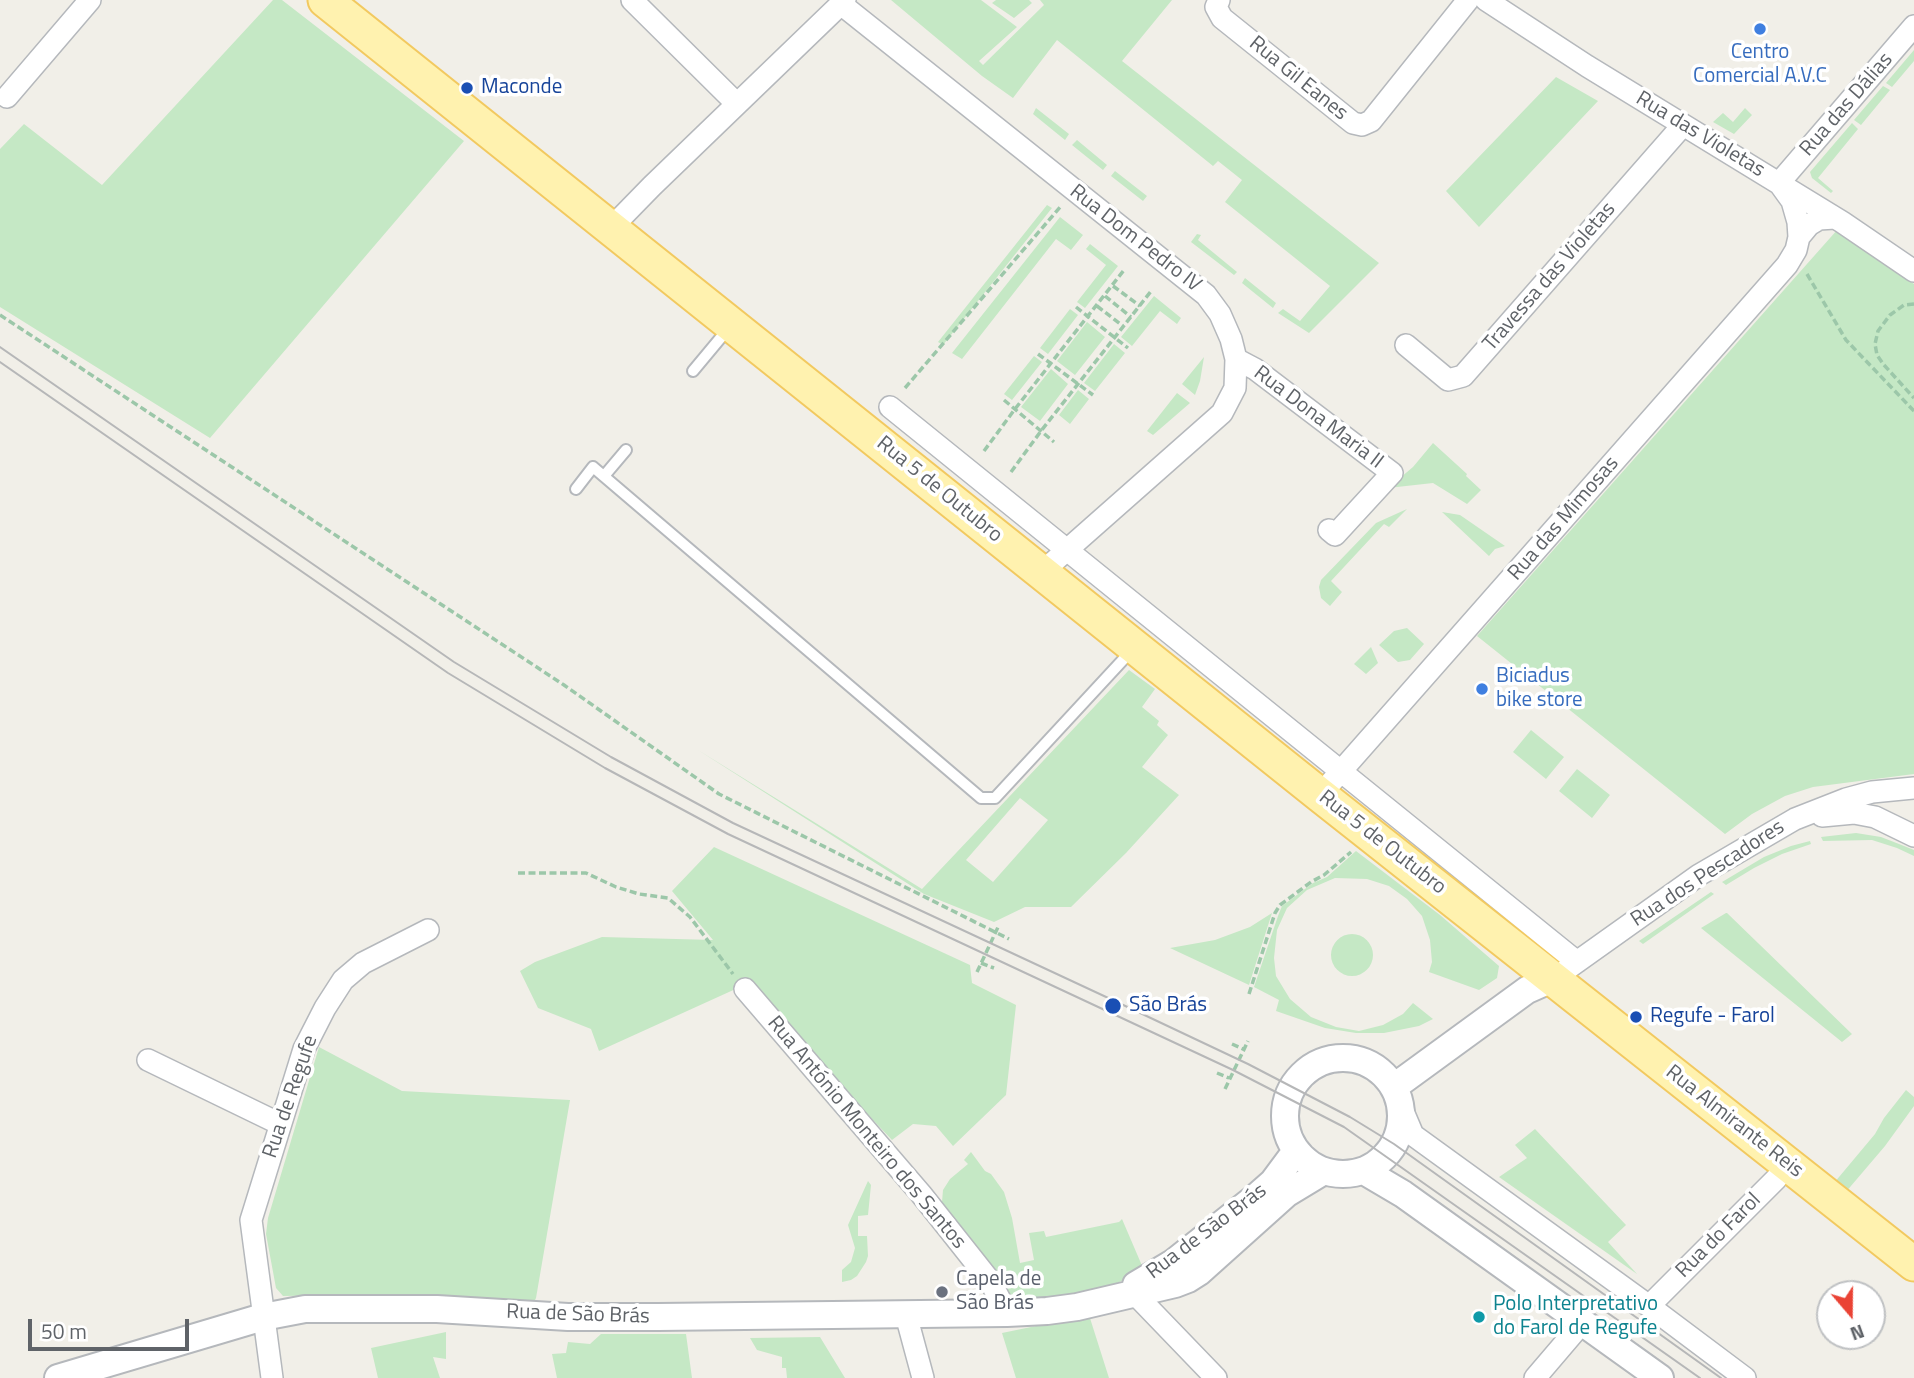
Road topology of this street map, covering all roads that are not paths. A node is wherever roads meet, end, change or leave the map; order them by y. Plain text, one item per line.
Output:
1 (90, 0) edge
2 (326, 0) edge
3 (632, 0) edge
4 (1219, 0) edge
5 (1468, 0) edge
6 (1486, 0) edge
7 (843, 2) edge
8 (1914, 26) edge
9 (7, 97) dead end
10 (737, 104) junction
11 (1683, 125) junction
12 (1779, 183) junction
13 (1835, 218) junction
14 (612, 228) junction
15 (1797, 244) junction
16 (1914, 271) edge
17 (732, 324) junction
18 (1406, 345) dead end
19 (1236, 359) junction
20 (693, 371) dead end
21 (890, 407) dead end
22 (626, 450) dead end
23 (604, 476) junction
24 (576, 489) dead end
25 (1329, 530) dead end
26 (1068, 550) junction
27 (1042, 572) junction
28 (1135, 647) junction
29 (1342, 770) junction
30 (1914, 788) edge
31 (1320, 795) junction
32 (1795, 819) junction
33 (1914, 836) edge
34 (428, 930) dead end
35 (1566, 970) junction
36 (745, 989) road end
37 (148, 1060) dead end
38 (1398, 1098) junction
39 (280, 1124) junction
40 (1296, 1151) junction
41 (1788, 1164) junction
42 (1324, 1171) junction
43 (1364, 1171) junction
44 (1914, 1264) edge
45 (1143, 1292) junction
46 (1107, 1301) junction
47 (1649, 1306) junction
48 (1007, 1313) junction
49 (906, 1315) junction
50 (263, 1317) junction
51 (1582, 1324) junction
52 (58, 1378) edge
53 (272, 1378) edge
54 (923, 1378) edge
55 (1216, 1378) edge
56 (1535, 1378) edge
57 (1660, 1378) edge
58 (1745, 1378) edge

1 - 9 street
2 - 14 main road, Rua 5 de Outubro
3 - 10 street
4 - 5 street, Rua Gil Eanes
6 - 11 street, Rua das Violetas
7 - 10 street
7 - 19 street, Rua Dom Pedro IV
8 - 12 street, Rua das Dálias
10 - 14 street
11 - 12 street, Rua das Violetas
11 - 18 street, Travessa das Violetas
12 - 13 street, Rua das Violetas
12 - 15 street
13 - 15 street, Rua das Mimosas
13 - 16 street, Rua das Violetas
14 - 17 main road, Rua 5 de Outubro
15 - 29 street, Rua das Mimosas
17 - 20 lane
17 - 27 main road, Rua 5 de Outubro
19 - 25 street, Rua Dona Maria II
19 - 26 street, Rua Dom Pedro IV
21 - 26 street, Rua 5 de Outubro
22 - 23 lane
23 - 24 lane
23 - 28 lane
26 - 27 street, Rua Dom Pedro IV
26 - 29 street, Rua 5 de Outubro
27 - 28 main road, Rua 5 de Outubro
28 - 31 main road, Rua 5 de Outubro
29 - 31 street, Rua das Mimosas
29 - 35 street, Rua 5 de Outubro
30 - 32 street, Rua dos Pescadores
31 - 35 main road, Rua 5 de Outubro
32 - 33 street
32 - 35 street, Rua dos Pescadores
34 - 39 street, Rua de Regufe
35 - 38 street
35 - 41 main road, Rua Almirante Reis
36 - 48 street, Rua António Monteiro dos Santos
37 - 39 street
38 - 40 street
38 - 43 street
38 - 47 street
39 - 50 street, Rua de Regufe
40 - 42 street
40 - 46 street, Rua de São Brás
41 - 44 main road, Rua Almirante Reis
41 - 47 street, Rua do Farol
42 - 43 street
42 - 45 street, Rua de São Brás
43 - 51 street
45 - 46 street, Rua de São Brás
45 - 55 street
46 - 48 street, Rua de São Brás
47 - 58 street
48 - 49 street, Rua de São Brás
49 - 50 street, Rua de São Brás
49 - 54 street
50 - 52 street, Rua de São Brás
50 - 53 street, Rua de Regufe
51 - 56 street
51 - 57 street

